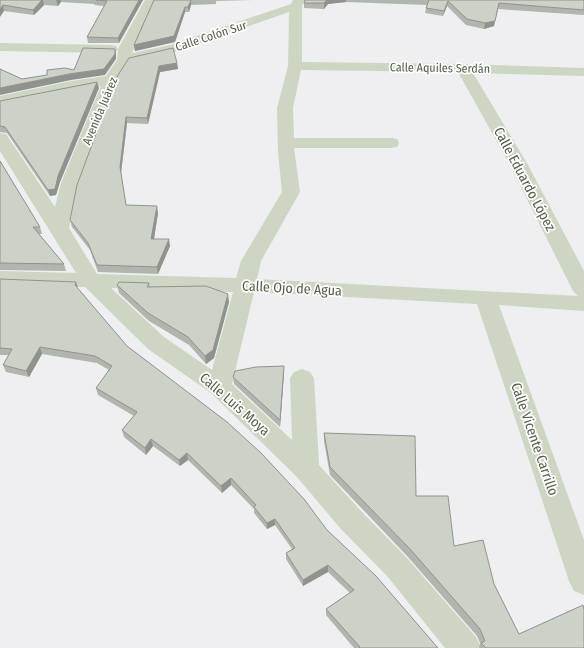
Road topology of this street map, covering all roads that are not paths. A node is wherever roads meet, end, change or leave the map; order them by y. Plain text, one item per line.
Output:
1 (151, 0) edge
2 (298, 3) edge
3 (0, 47) edge
4 (125, 55) junction
5 (295, 66) junction
6 (463, 68) junction
7 (584, 72) edge
8 (111, 80) junction
9 (0, 101) edge
10 (0, 138) edge
11 (286, 143) junction
12 (391, 143) dead end
13 (59, 228) junction
14 (0, 278) edge
15 (91, 281) junction
16 (243, 285) junction
17 (584, 292) edge
18 (485, 297) junction
19 (584, 304) edge
20 (302, 378) dead end
21 (219, 387) junction
22 (306, 468) junction
23 (578, 543) edge
24 (584, 581) edge
25 (465, 648) edge

1 - 4 street, Avenida Juárez
2 - 4 street, Calle Colón Sur
2 - 5 street
3 - 4 street, Calle Colón Sur
4 - 8 street, Avenida Juárez
5 - 6 street, Calle Aquiles Serdán
5 - 11 street
6 - 7 street, Calle Aquiles Serdán
6 - 17 street, Calle Eduardo López
8 - 9 street
8 - 13 street, Avenida Juárez
10 - 13 street, Calle Luis Moya
11 - 12 street
11 - 16 street
13 - 15 street, Calle Luis Moya
14 - 15 street, Calle Ojo de Agua
15 - 16 street, Calle Ojo de Agua
15 - 21 street, Calle Luis Moya
16 - 18 street, Calle Ojo de Agua
16 - 21 street
18 - 19 street, Calle Ojo de Agua
18 - 23 street, Calle Vicente Carrillo
20 - 22 street
21 - 22 street, Calle Luis Moya
22 - 25 street, Calle Luis Moya
23 - 24 street, Calle Vicente Carrillo

